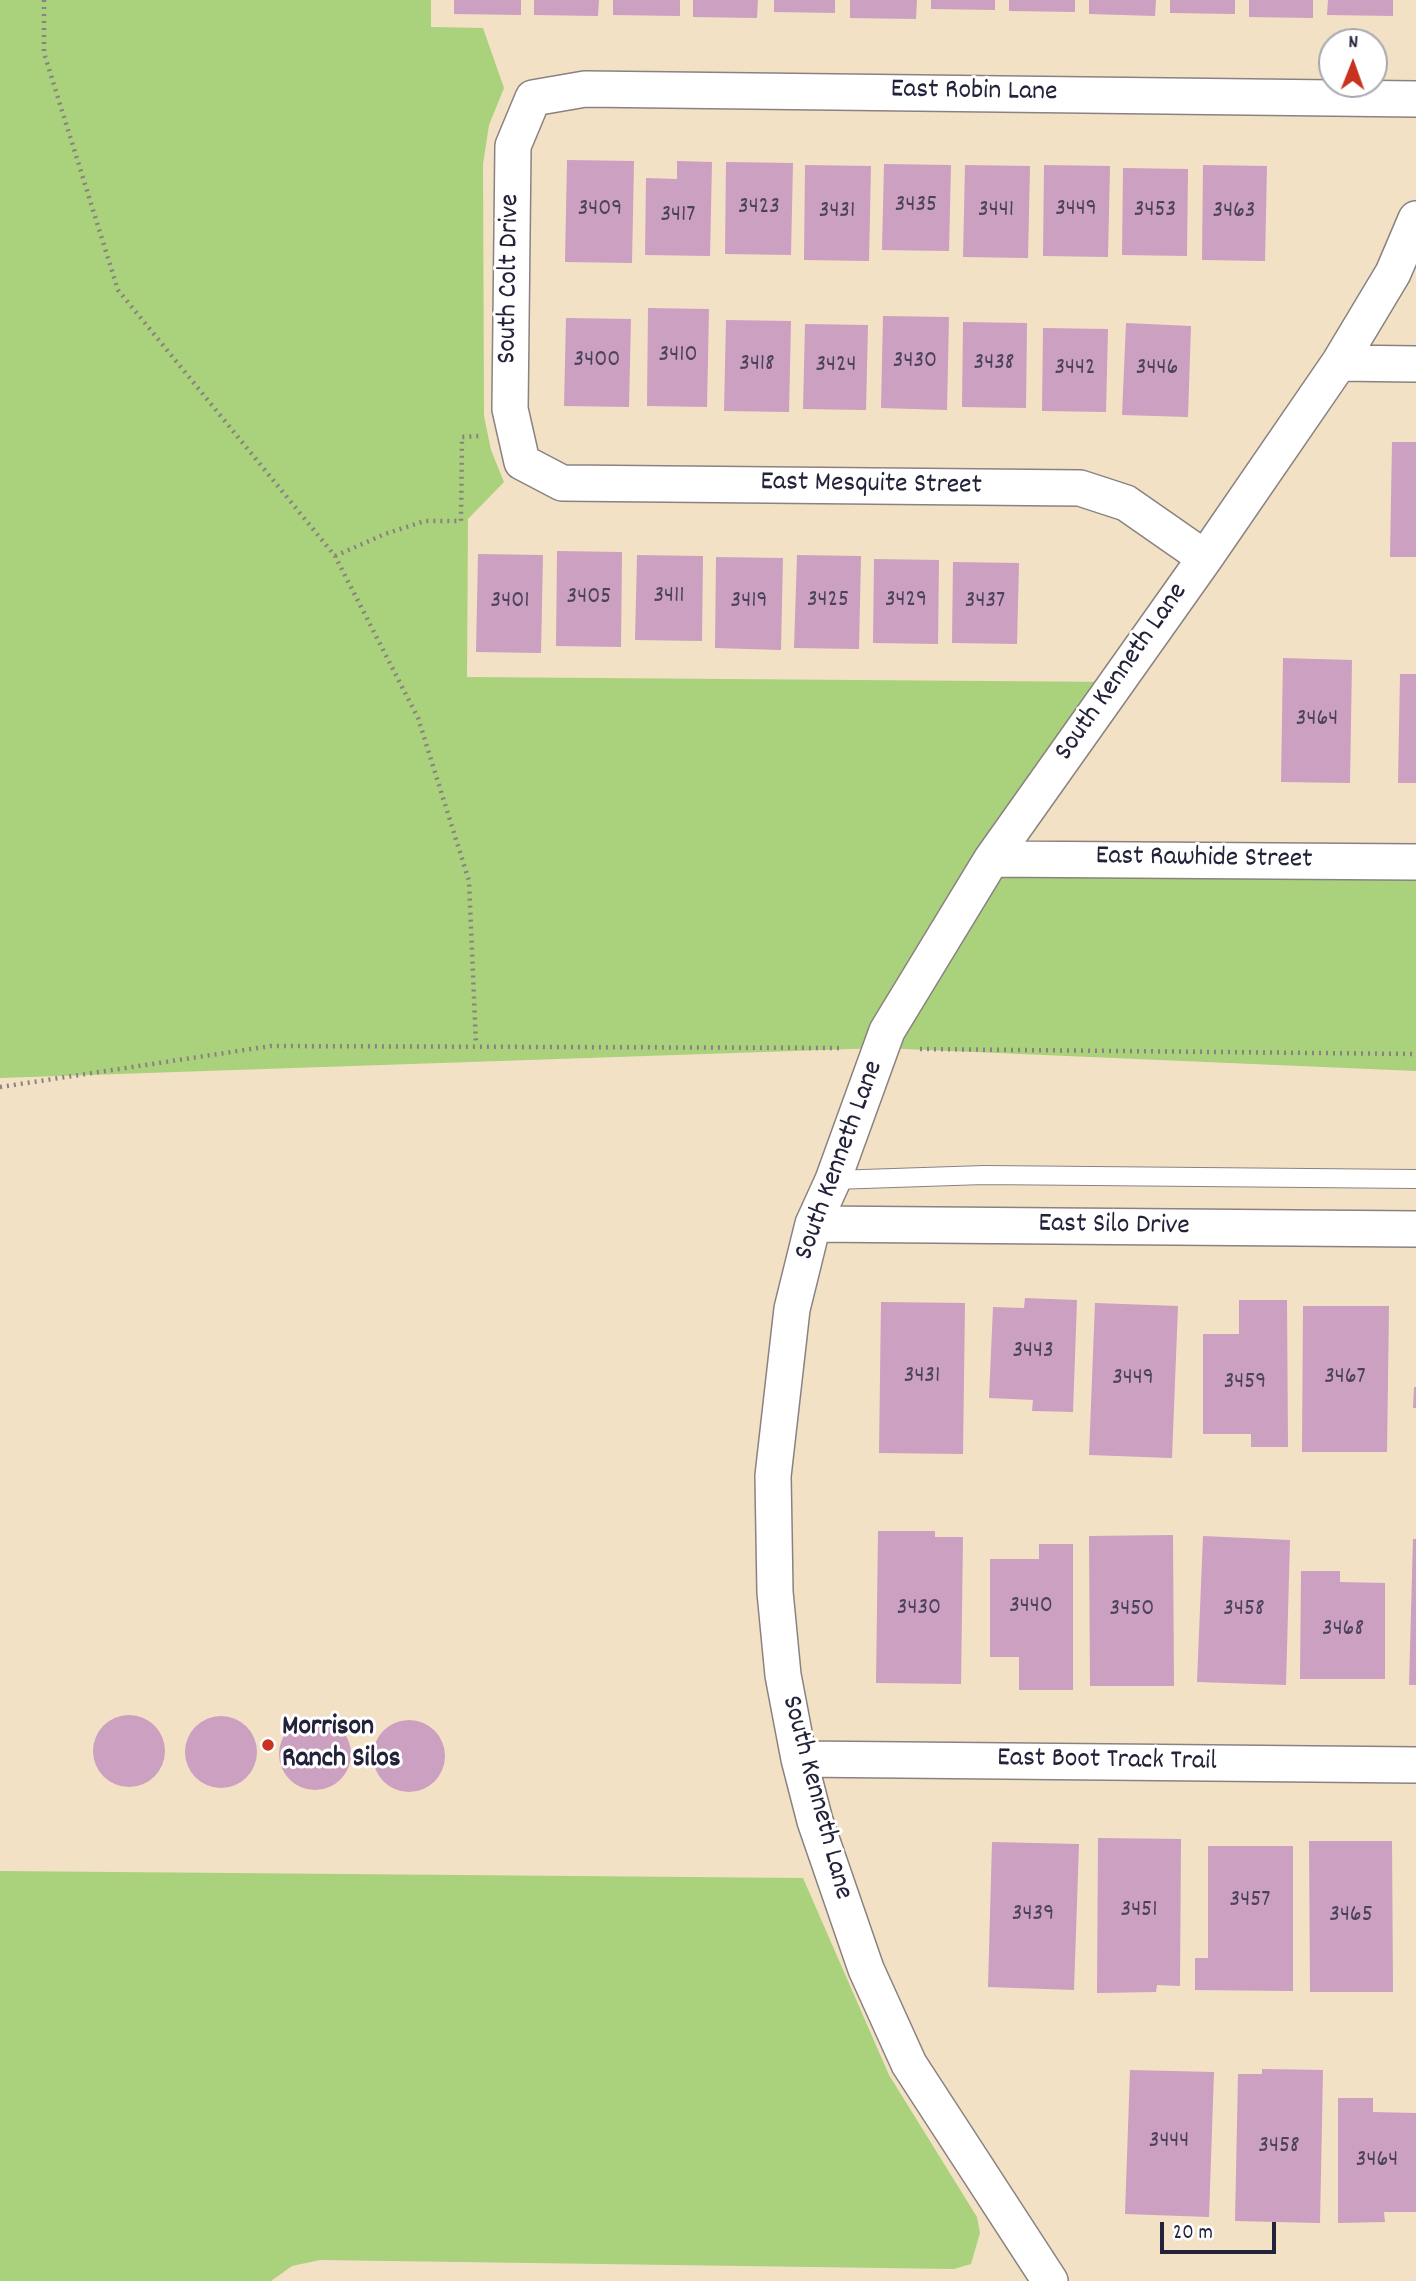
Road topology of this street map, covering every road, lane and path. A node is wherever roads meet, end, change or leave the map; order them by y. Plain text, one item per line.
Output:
1 (44, 0) edge
2 (533, 98) joint
3 (1416, 99) edge
4 (1416, 219) edge
5 (1339, 363) junction
6 (1416, 364) edge
7 (519, 449) junction
8 (335, 556) junction
9 (1205, 558) junction
10 (992, 859) junction
11 (1416, 862) edge
12 (476, 1044) junction
13 (881, 1048) junction
14 (1416, 1054) edge
15 (0, 1087) edge
16 (1416, 1179) edge
17 (832, 1180) junction
18 (813, 1224) junction
19 (1416, 1229) edge
20 (799, 1759) junction
21 (1416, 1765) edge
22 (1050, 2281) edge

1 - 8 path
2 - 3 street, East Robin Lane
2 - 7 street, South Colt Drive
4 - 5 street, South Kenneth Lane
5 - 6 street
5 - 9 street, South Kenneth Lane
7 - 8 path
7 - 9 street, East Mesquite Street
8 - 12 path
9 - 10 street, South Kenneth Lane
10 - 11 street, East Rawhide Street
10 - 13 street, South Kenneth Lane
12 - 13 path
12 - 15 path
13 - 14 path
13 - 17 street, South Kenneth Lane
16 - 17 lane
17 - 18 street, South Kenneth Lane
18 - 19 street, East Silo Drive
18 - 20 street, South Kenneth Lane
20 - 21 street, East Boot Track Trail
20 - 22 street, South Kenneth Lane

